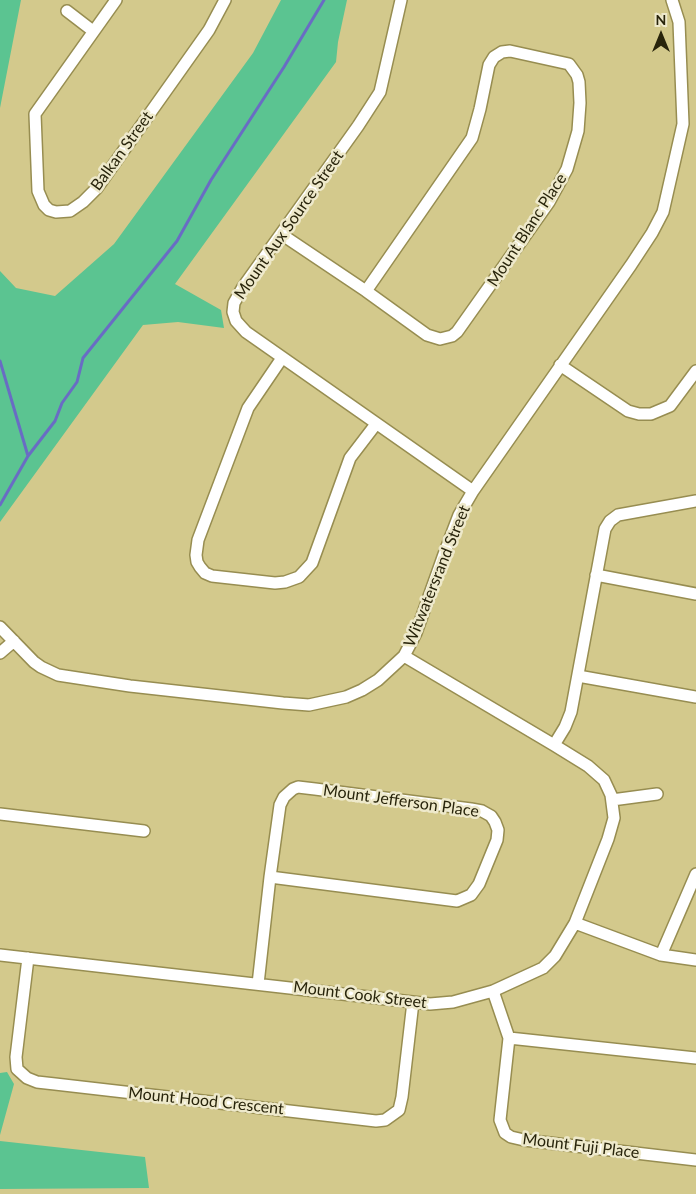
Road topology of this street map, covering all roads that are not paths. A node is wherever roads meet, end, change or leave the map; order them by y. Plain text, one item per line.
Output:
1 (116, 0) edge
2 (225, 0) edge
3 (401, 0) edge
4 (672, 0) edge
5 (66, 11) dead end
6 (93, 31) junction
7 (281, 234) junction
8 (366, 291) junction
9 (282, 358) junction
10 (560, 365) junction
11 (695, 375) edge
12 (376, 424) junction
13 (473, 491) junction
14 (696, 501) edge
15 (596, 575) junction
16 (696, 594) edge
17 (0, 626) edge
18 (14, 641) junction
19 (0, 653) edge
20 (404, 656) junction
21 (578, 676) junction
22 (696, 697) edge
23 (554, 745) junction
24 (657, 794) dead end
25 (612, 800) junction
26 (0, 814) edge
27 (144, 831) dead end
28 (696, 874) edge
29 (270, 877) junction
30 (575, 923) junction
31 (0, 954) edge
32 (661, 955) junction
33 (28, 958) junction
34 (696, 960) edge
35 (258, 984) junction
36 (493, 991) junction
37 (413, 1002) junction
38 (509, 1038) junction
39 (696, 1058) edge
40 (696, 1160) edge

1 - 6 street, Balkan Street
2 - 6 street, Balkan Street
3 - 7 street, Mount Aux Source Street
4 - 10 street, Witwatersrand Street
5 - 6 street
7 - 8 street, Mount Blanc Place
7 - 9 street, Mount Aux Source Street
8 - 8 street, Mount Blanc Place
9 - 12 street, Mount Aux Source Street
9 - 12 street
10 - 11 street
10 - 13 street, Witwatersrand Street
12 - 13 street, Mount Aux Source Street
13 - 20 street, Witwatersrand Street
14 - 15 street
15 - 16 street
15 - 21 street
17 - 18 street, Witwatersrand Street
18 - 19 street
18 - 20 street, Witwatersrand Street
20 - 23 street, Mount Cook Street
21 - 22 street
21 - 23 street
23 - 25 street, Mount Cook Street
24 - 25 street
25 - 30 street, Mount Cook Street
26 - 27 street
28 - 32 street
29 - 29 street, Mount Jefferson Place
29 - 35 street, Mount Jefferson Place
30 - 32 street
30 - 36 street, Mount Cook Street
31 - 33 street, Mount Cook Street
32 - 34 street
33 - 35 street, Mount Cook Street
33 - 37 street, Mount Hood Crescent
35 - 37 street, Mount Cook Street
36 - 37 street, Mount Cook Street
36 - 38 street, Mount Fuji Place
38 - 39 street
38 - 40 street, Mount Fuji Place

